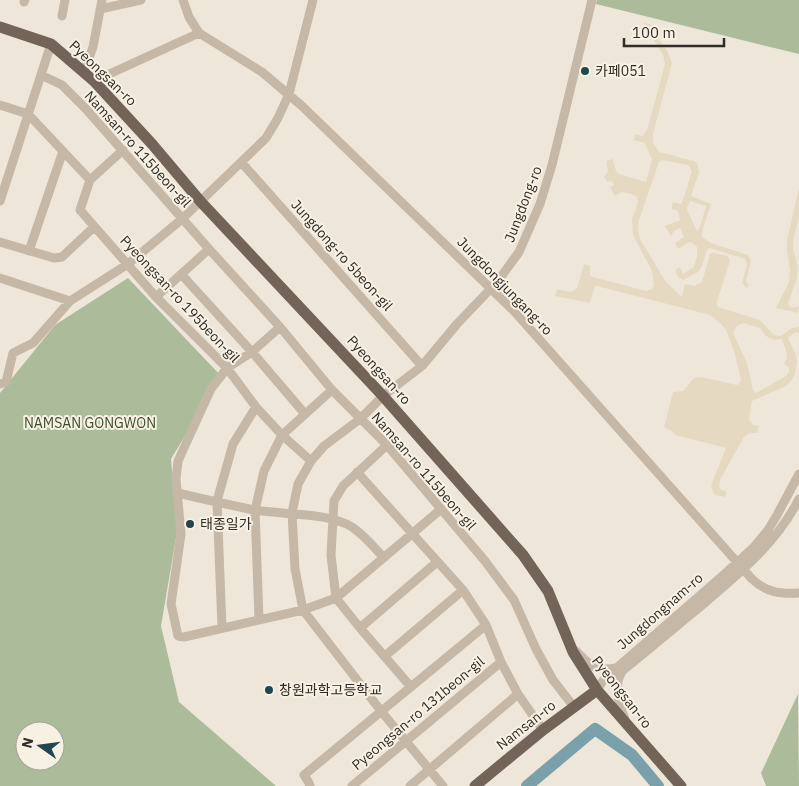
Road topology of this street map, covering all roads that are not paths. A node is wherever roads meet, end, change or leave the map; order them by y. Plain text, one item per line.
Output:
1 (65, 0) edge
2 (141, 0) edge
3 (183, 0) edge
4 (314, 0) edge
5 (592, 0) edge
6 (101, 5) edge
7 (62, 16) dead end
8 (0, 27) edge
9 (199, 33) junction
10 (51, 44) junction
11 (84, 72) junction
12 (41, 75) junction
13 (94, 81) junction
14 (289, 94) junction
15 (0, 105) edge
16 (28, 114) junction
17 (123, 150) junction
18 (62, 151) junction
19 (241, 162) junction
20 (90, 180) junction
21 (0, 202) edge
22 (202, 202) junction
23 (182, 219) junction
24 (94, 227) junction
25 (0, 242) edge
26 (209, 249) junction
27 (29, 251) junction
28 (128, 264) junction
29 (181, 274) junction
30 (0, 278) edge
31 (491, 289) junction
32 (156, 297) junction
33 (70, 301) junction
34 (280, 328) junction
35 (252, 352) junction
36 (422, 366) junction
37 (227, 368) junction
38 (2, 382) edge
39 (332, 390) junction
40 (383, 396) junction
41 (256, 407) junction
42 (305, 414) junction
43 (360, 419) junction
44 (282, 435) junction
45 (387, 446) junction
46 (311, 461) junction
47 (357, 472) junction
48 (799, 474) edge
49 (178, 494) junction
50 (799, 499) edge
51 (217, 501) junction
52 (254, 510) junction
53 (440, 510) junction
54 (292, 513) junction
55 (332, 520) junction
56 (411, 533) junction
57 (383, 557) junction
58 (437, 562) junction
59 (740, 566) junction
60 (463, 590) junction
61 (799, 594) edge
62 (336, 598) junction
63 (302, 610) junction
64 (258, 620) junction
65 (486, 624) junction
66 (222, 627) junction
67 (360, 628) junction
68 (569, 643) junction
69 (385, 656) junction
70 (501, 662) junction
71 (620, 669) junction
72 (412, 687) junction
73 (597, 690) junction
74 (518, 694) junction
75 (574, 707) junction
76 (381, 712) junction
77 (627, 724) junction
78 (543, 730) junction
79 (405, 742) junction
80 (429, 770) junction
81 (310, 786) edge
82 (352, 786) edge
83 (410, 786) edge
84 (443, 786) edge
85 (475, 786) edge
86 (681, 786) edge

1 - 7 street
2 - 6 street
3 - 9 street
4 - 14 street
5 - 31 street, Jungdong-ro
6 - 11 street
8 - 10 main road, Pyeongsan-ro
9 - 13 street
9 - 14 street, Jungdongjungang-ro
10 - 11 main road, Pyeongsan-ro
10 - 12 street
11 - 13 main road, Pyeongsan-ro
12 - 16 street
12 - 17 street, Namsan-ro 115beon-gil
13 - 22 main road, Pyeongsan-ro
14 - 19 street
14 - 31 street, Jungdongjungang-ro
15 - 16 street
16 - 18 street
16 - 21 street
17 - 20 street, Pyeongsan-ro 195beon-gil
17 - 23 street, Namsan-ro 115beon-gil
18 - 20 street
18 - 27 street
19 - 22 street
19 - 36 street, Jungdong-ro 5beon-gil
20 - 24 street, Pyeongsan-ro 195beon-gil
22 - 23 street
22 - 40 main road, Pyeongsan-ro
23 - 26 street, Namsan-ro 115beon-gil
23 - 28 street
24 - 27 street
24 - 28 street, Pyeongsan-ro 195beon-gil
25 - 27 street
26 - 29 street
26 - 34 street, Namsan-ro 115beon-gil
28 - 32 street, Pyeongsan-ro 195beon-gil
28 - 33 street
29 - 32 street
29 - 35 street
30 - 33 street
31 - 36 street, Jungdong-ro
31 - 59 street, Jungdongjungang-ro
32 - 37 street, Pyeongsan-ro 195beon-gil
33 - 38 street
34 - 35 street
34 - 39 street, Namsan-ro 115beon-gil
35 - 37 street
35 - 42 street
36 - 40 street, Jungdong-ro
37 - 41 street, Pyeongsan-ro 195beon-gil
37 - 49 street
39 - 42 street
39 - 43 street, Namsan-ro 115beon-gil
40 - 43 street, Jungdong-ro
40 - 68 main road, Pyeongsan-ro
41 - 44 street, Pyeongsan-ro 195beon-gil
41 - 51 street
42 - 44 street
43 - 45 street, Namsan-ro 115beon-gil
43 - 46 street, Jungdong-ro
44 - 46 street, Pyeongsan-ro 195beon-gil
44 - 52 street
45 - 47 street
45 - 53 street, Namsan-ro 115beon-gil
46 - 54 street, Jungdong-ro
47 - 55 street
47 - 56 street
48 - 59 street, Jungdongnam-ro
49 - 51 street
49 - 66 street
50 - 59 street, Jungdongnam-ro
51 - 52 street
51 - 66 street
52 - 54 street
52 - 64 street
53 - 56 street
53 - 75 street, Namsan-ro 115beon-gil
54 - 55 street
54 - 63 street, Jungdong-ro
55 - 57 street
55 - 62 street
56 - 57 street
56 - 58 street
57 - 62 street
58 - 60 street
58 - 67 street
59 - 61 street, Jungdongjungang-ro
59 - 71 street, Jungdongnam-ro
60 - 65 street
60 - 69 street
62 - 63 street
62 - 67 street
63 - 64 street
63 - 76 street
64 - 66 street
65 - 70 street
65 - 72 street
67 - 69 street
68 - 71 street
68 - 73 main road, Pyeongsan-ro
69 - 72 street
70 - 74 street
70 - 79 street, Pyeongsan-ro 131beon-gil
71 - 73 street, Jungdongnam-ro
71 - 77 street
72 - 76 street
73 - 75 main road, Namsan-ro
73 - 77 main road, Pyeongsan-ro
74 - 78 street
74 - 80 street
75 - 78 main road, Namsan-ro
76 - 79 street
76 - 81 street
77 - 86 main road, Pyeongsan-ro
78 - 85 main road, Namsan-ro
79 - 80 street
79 - 82 street, Pyeongsan-ro 131beon-gil
80 - 83 street
80 - 84 street

